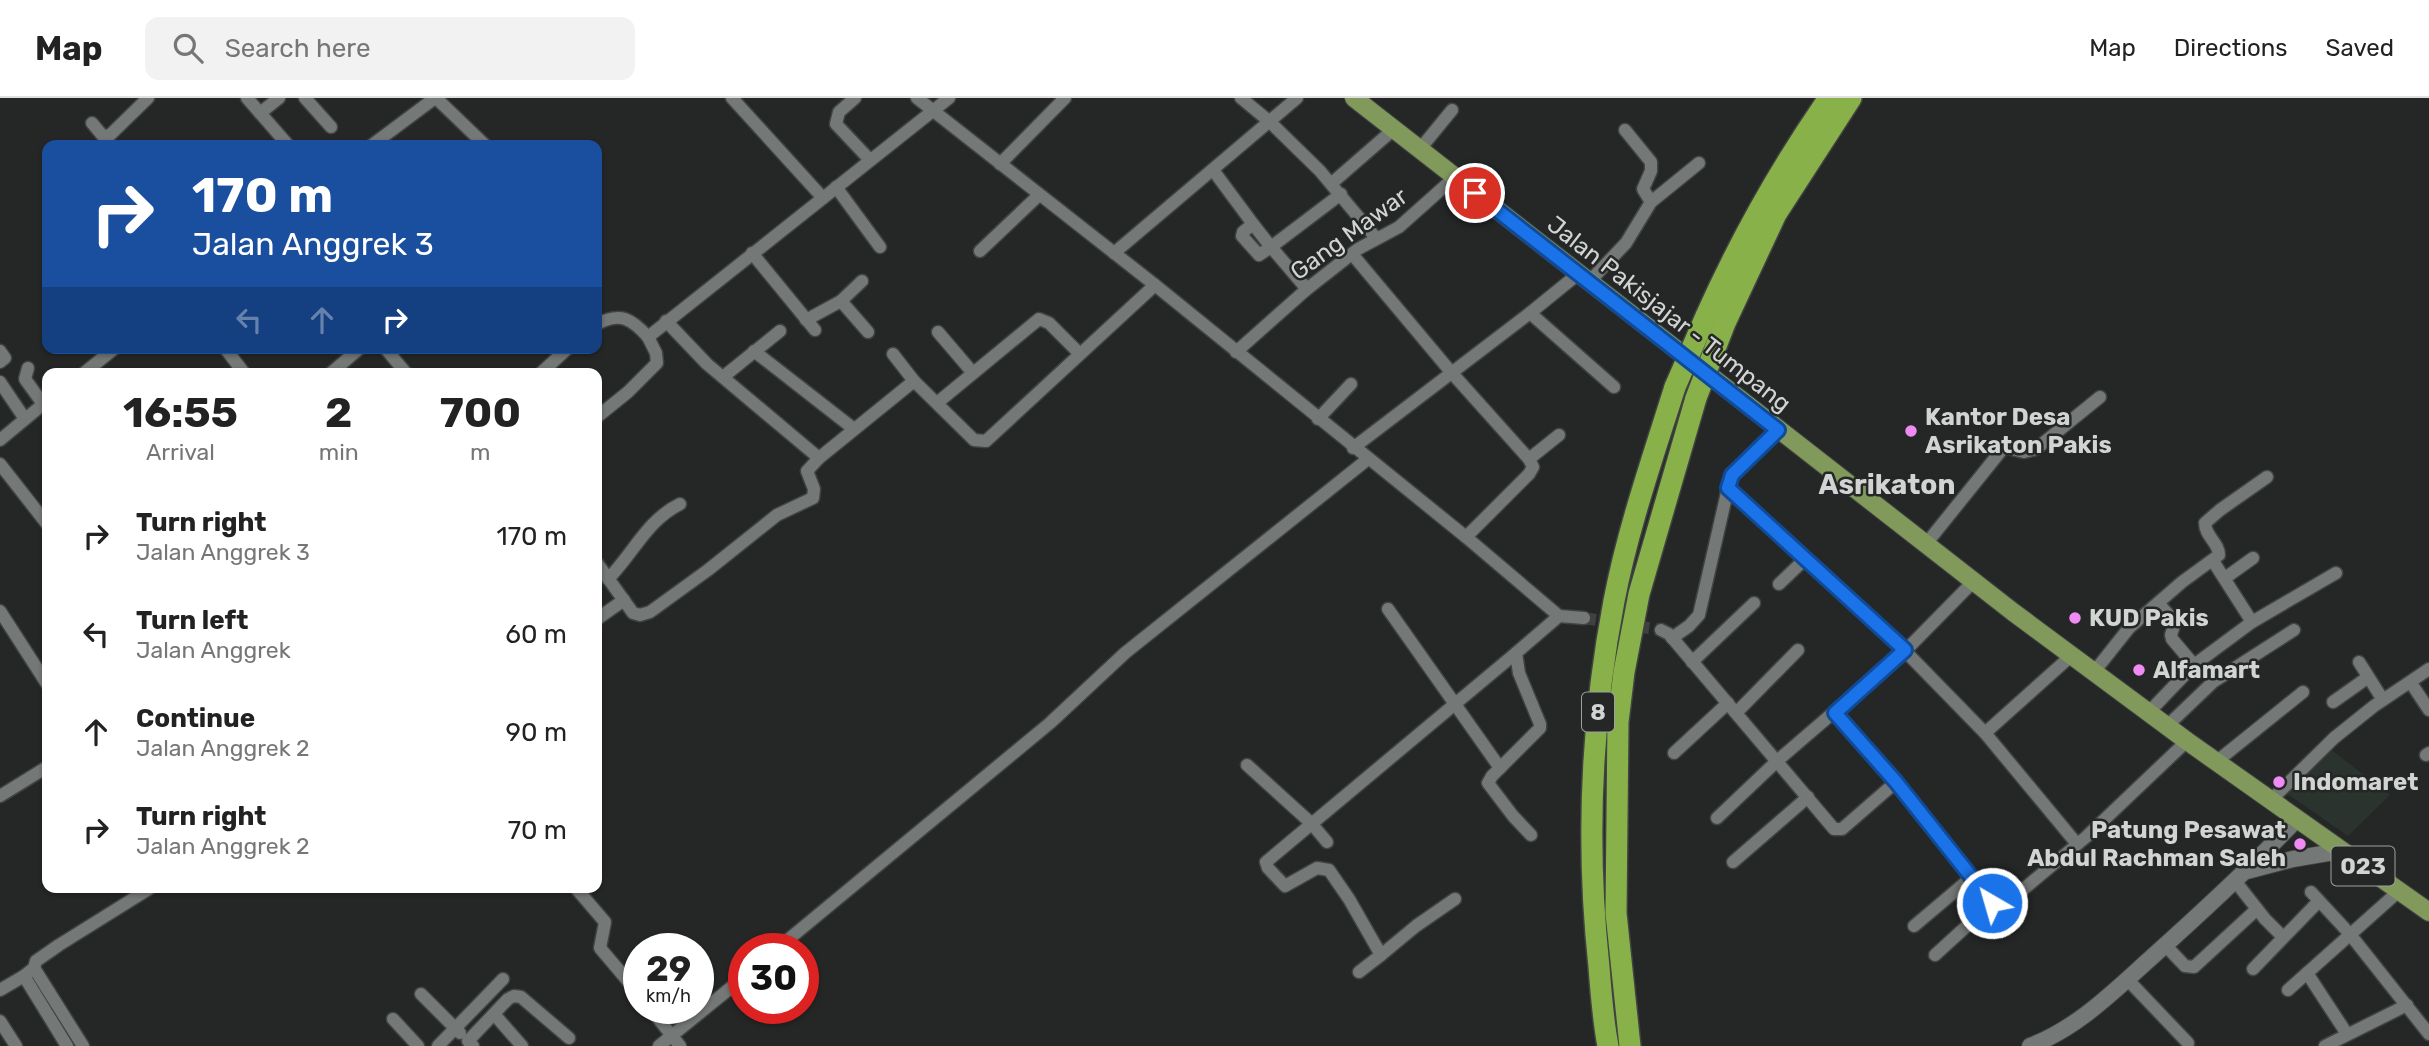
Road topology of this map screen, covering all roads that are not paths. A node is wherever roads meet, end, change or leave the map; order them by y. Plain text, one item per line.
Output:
1 (148, 98) edge
2 (247, 98) edge
3 (279, 98) edge
4 (436, 98) edge
5 (732, 98) edge
6 (855, 98) edge
7 (917, 98) edge
8 (949, 98) edge
9 (1065, 98) edge
10 (1241, 98) edge
11 (1297, 98) edge
12 (1354, 98) edge
13 (1829, 98) edge
14 (1851, 98) edge
15 (312, 100) edge
16 (418, 103) edge
17 (1452, 110) dead end
18 (260, 113) junction
19 (933, 113) junction
20 (1270, 122) junction
21 (92, 123) dead end
22 (331, 127) dead end
23 (1394, 129) junction
24 (1625, 130) dead end
25 (284, 140) edge
26 (377, 140) edge
27 (480, 140) edge
28 (1420, 149) junction
29 (870, 160) junction
30 (1699, 163) dead end
31 (1000, 164) junction
32 (1213, 170) junction
33 (1455, 177) junction
34 (1332, 183) junction
35 (836, 187) junction
36 (1341, 194) junction
37 (1040, 195) junction
38 (823, 198) junction
39 (1651, 202) junction
40 (1376, 238) junction
41 (880, 247) dead end
42 (1270, 247) junction
43 (980, 251) dead end
44 (752, 253) junction
45 (1114, 253) junction
46 (1352, 254) junction
47 (1583, 279) junction
48 (862, 281) dead end
49 (1155, 285) junction
50 (1307, 289) junction
51 (841, 300) junction
52 (1531, 313) junction
53 (1715, 319) junction
54 (602, 321) edge
55 (666, 321) junction
56 (780, 331) dead end
57 (868, 332) dead end
58 (939, 332) dead end
59 (648, 337) junction
60 (0, 351) edge
61 (754, 351) junction
62 (1236, 352) junction
63 (1079, 353) junction
64 (108, 354) edge
65 (230, 354) edge
66 (353, 354) edge
67 (390, 354) edge
68 (562, 354) edge
69 (893, 354) dead end
70 (0, 362) edge
71 (28, 368) dead end
72 (90, 368) edge
73 (240, 368) edge
74 (337, 368) edge
75 (402, 368) edge
76 (546, 368) edge
77 (1451, 372) junction
78 (973, 373) junction
79 (723, 377) junction
80 (914, 381) junction
81 (0, 382) edge
82 (1351, 384) dead end
83 (1614, 387) dead end
84 (2101, 397) dead end
85 (42, 399) edge
86 (937, 403) junction
87 (42, 405) edge
88 (602, 413) edge
89 (25, 419) junction
90 (1318, 419) junction
91 (854, 429) junction
92 (1778, 430) junction
93 (1559, 435) dead end
94 (0, 440) edge
95 (1353, 448) junction
96 (819, 458) junction
97 (1368, 459) junction
98 (1529, 459) junction
99 (0, 464) edge
100 (2264, 480) dead end
101 (1728, 488) junction
102 (680, 504) dead end
103 (42, 518) edge
104 (1466, 537) junction
105 (1926, 544) junction
106 (2253, 558) dead end
107 (1804, 560) junction
108 (2213, 561) junction
109 (602, 571) edge
110 (2332, 576) dead end
111 (2225, 578) junction
112 (608, 579) junction
113 (1973, 581) junction
114 (1779, 584) dead end
115 (624, 600) junction
116 (1754, 603) dead end
117 (2158, 603) junction
118 (1388, 609) dead end
119 (0, 611) edge
120 (602, 615) edge
121 (1559, 616) junction
122 (1584, 618) tunnel mouth
123 (2252, 622) junction
124 (1661, 630) tunnel mouth
125 (2294, 630) dead end
126 (1672, 638) junction
127 (1798, 650) dead end
128 (1905, 650) junction
129 (1516, 653) junction
130 (2071, 656) junction
131 (1692, 662) junction
132 (2359, 662) dead end
133 (2193, 665) junction
134 (2429, 669) edge
135 (2094, 672) junction
136 (42, 676) edge
137 (2367, 678) junction
138 (2411, 683) junction
139 (2303, 691) dead end
140 (2383, 700) junction
141 (2333, 702) dead end
142 (1455, 704) junction
143 (1732, 708) junction
144 (2429, 710) edge
145 (2149, 712) junction
146 (1835, 713) junction
147 (2167, 726) junction
148 (1985, 733) junction
149 (2187, 741) junction
150 (1674, 753) dead end
151 (1777, 761) junction
152 (2216, 762) junction
153 (1247, 765) dead end
154 (1500, 768) junction
155 (42, 770) edge
156 (1896, 782) junction
157 (0, 796) edge
158 (1808, 797) junction
159 (2270, 801) junction
160 (1717, 818) dead end
161 (2296, 820) junction
162 (1311, 823) junction
163 (1531, 835) dead end
164 (1327, 842) dead end
165 (2077, 844) junction
166 (2340, 851) junction
167 (1733, 862) dead end
168 (2241, 876) junction
169 (1972, 877) junction
170 (2399, 891) junction
171 (142, 893) edge
172 (580, 893) edge
173 (1455, 899) dead end
174 (1992, 903) junction
175 (2257, 909) junction
176 (2429, 912) edge
177 (1914, 926) dead end
178 (796, 933) edge
179 (2350, 933) junction
180 (2283, 937) junction
181 (2165, 945) junction
182 (1381, 955) junction
183 (1935, 955) dead end
184 (2253, 969) dead end
185 (29, 972) junction
186 (1359, 972) dead end
187 (2307, 973) junction
188 (623, 975) edge
189 (503, 979) dead end
190 (2127, 979) junction
191 (728, 989) edge
192 (0, 990) edge
193 (2288, 990) dead end
194 (421, 994) dead end
195 (2407, 1005) junction
196 (494, 1014) junction
197 (393, 1019) dead end
198 (0, 1021) edge
199 (664, 1024) edge
200 (456, 1029) junction
201 (673, 1034) junction
202 (2347, 1034) junction
203 (2429, 1034) edge
204 (569, 1038) dead end
205 (470, 1043) edge
206 (2188, 1043) dead end
207 (16, 1046) edge
208 (66, 1046) edge
209 (83, 1046) edge
210 (418, 1046) edge
211 (438, 1046) edge
212 (522, 1046) edge
213 (659, 1046) edge
214 (680, 1046) edge
215 (1608, 1046) edge
216 (1630, 1046) edge
217 (2030, 1046) edge
218 (2325, 1046) edge

1 - 21 street
2 - 18 street
3 - 18 street
4 - 16 street
4 - 27 street
5 - 38 street
6 - 29 street
7 - 19 street
8 - 19 street
9 - 31 street
10 - 20 street
11 - 20 street
12 - 23 main road, Jalan Pakisjajar - Tumpang / 023
13 - 53 highway, 8
14 - 53 highway, 8
15 - 22 street
16 - 26 street
17 - 28 street
18 - 25 street
19 - 29 street
19 - 31 street
20 - 32 street
20 - 34 street
23 - 28 main road, Jalan Pakisjajar - Tumpang / 023
23 - 34 street
24 - 39 street
28 - 33 main road, Jalan Pakisjajar - Tumpang / 023
29 - 35 street
30 - 39 street
31 - 37 street
32 - 42 street
32 - 45 street
33 - 40 street, Gang Mawar
33 - 47 main road, Jalan Pakisjajar - Tumpang / 023
34 - 36 street
35 - 38 street
35 - 41 street
36 - 40 street
36 - 42 street
37 - 43 street
37 - 45 street
38 - 44 street
39 - 47 street
40 - 46 street, Gang Mawar
42 - 50 street
44 - 51 street
44 - 55 street
45 - 49 street
46 - 50 street, Gang Mawar
46 - 77 street
47 - 52 street
47 - 92 main road, Jalan Pakisjajar - Tumpang / 023
48 - 51 street
49 - 62 street
49 - 63 street
50 - 62 street, Gang Mawar
51 - 57 street
52 - 77 street
52 - 83 street
53 - 215 highway, 8, bridge
53 - 216 highway, 8, bridge
54 - 59 street
55 - 59 street
55 - 79 street
56 - 61 street
58 - 78 street
59 - 88 street
60 - 70 street
61 - 79 street
61 - 91 street
62 - 90 street
63 - 78 street
63 - 86 street
64 - 72 street
65 - 73 street
66 - 74 street
67 - 75 street
68 - 76 street
69 - 80 street
71 - 85 street
77 - 95 street
77 - 98 street
78 - 86 street
79 - 96 street
80 - 86 street
80 - 91 street
81 - 89 street
82 - 90 street
84 - 105 street
87 - 89 street
89 - 94 street
90 - 95 street
91 - 96 street
92 - 101 street
92 - 105 main road, Jalan Pakisjajar - Tumpang / 023
93 - 98 street
95 - 97 street
96 - 115 street
97 - 104 street
97 - 178 street
98 - 104 street
99 - 103 street
100 - 108 street
101 - 107 street
101 - 126 street
102 - 112 street
104 - 121 street
105 - 113 main road, Jalan Pakisjajar - Tumpang / 023
106 - 111 street
107 - 114 street
107 - 128 street
108 - 111 street
108 - 117 street
109 - 112 street
110 - 123 street
111 - 123 street
112 - 115 street
113 - 128 street
113 - 130 main road, Jalan Pakisjajar - Tumpang / 023
115 - 120 street
116 - 131 street
117 - 133 street
117 - 135 street
118 - 142 street
119 - 136 street
121 - 122 street
121 - 129 street
123 - 133 street
124 - 126 street
125 - 147 street
126 - 131 street
127 - 143 street
128 - 146 street
128 - 148 street
129 - 142 street
129 - 154 street
130 - 135 main road, Jalan Pakisjajar - Tumpang / 023
130 - 148 street
131 - 143 street
132 - 137 street
133 - 145 street
134 - 138 street
135 - 145 main road, Jalan Pakisjajar - Tumpang / 023
137 - 140 street
137 - 141 street
138 - 140 street
138 - 144 street
139 - 152 street
140 - 159 street
142 - 154 street
142 - 162 street
143 - 150 street
143 - 151 street
145 - 147 main road, Jalan Pakisjajar - Tumpang / 023
146 - 151 street
146 - 156 street
147 - 149 main road, Jalan Pakisjajar - Tumpang / 023
148 - 165 street
149 - 152 main road, Jalan Pakisjajar - Tumpang / 023
149 - 165 street
151 - 158 street
151 - 160 street
152 - 159 main road, Jalan Pakisjajar - Tumpang / 023
153 - 162 street
154 - 163 street
155 - 157 street
156 - 158 street
156 - 169 street
158 - 167 street
159 - 161 main road, Jalan Pakisjajar - Tumpang / 023
161 - 166 main road, Jalan Pakisjajar - Tumpang / 023
161 - 168 street
162 - 164 street
162 - 182 street
165 - 174 street
166 - 168 street
166 - 170 main road, Jalan Pakisjajar - Tumpang / 023
168 - 175 street
168 - 181 street
169 - 174 street
169 - 177 street
170 - 176 main road, Jalan Pakisjajar - Tumpang / 023
170 - 179 street
171 - 185 street
172 - 188 street
173 - 182 street
174 - 183 street
175 - 180 street
175 - 181 street
179 - 180 street
179 - 187 street
179 - 195 street
180 - 184 street
181 - 190 street
182 - 186 street
185 - 192 street
185 - 208 street
185 - 209 street
187 - 193 street
187 - 202 street
189 - 200 street
190 - 206 street
190 - 217 street
191 - 201 street
194 - 200 street
195 - 202 street
195 - 203 street
196 - 204 street
196 - 205 street
196 - 212 street
197 - 210 street
198 - 207 street
199 - 201 street
200 - 205 street
200 - 211 street
201 - 213 street
201 - 214 street
202 - 218 street

